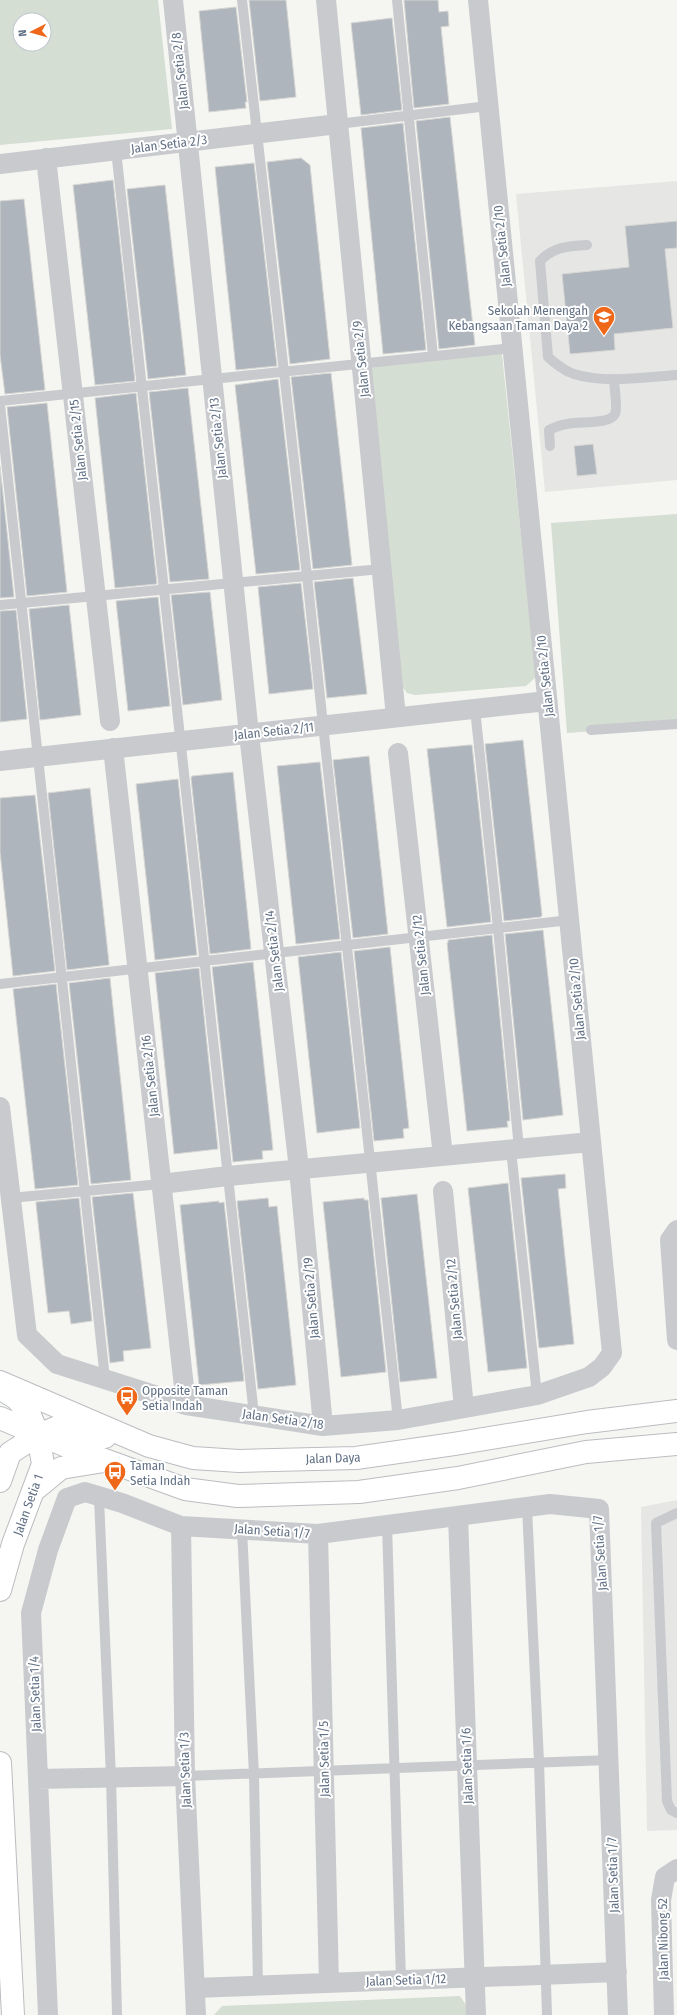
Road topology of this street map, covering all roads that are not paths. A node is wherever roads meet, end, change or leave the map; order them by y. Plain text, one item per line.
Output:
1 (173, 0) edge
2 (242, 0) edge
3 (326, 0) edge
4 (397, 0) edge
5 (478, 0) edge
6 (488, 106) junction
7 (409, 115) junction
8 (338, 124) junction
9 (257, 133) junction
10 (188, 142) junction
11 (116, 150) junction
12 (46, 158) junction
13 (0, 164) edge
14 (587, 245) dead end
15 (512, 348) junction
16 (433, 356) junction
17 (361, 364) junction
18 (284, 371) junction
19 (677, 375) edge
20 (212, 379) junction
21 (614, 379) junction
22 (142, 386) junction
23 (72, 393) junction
24 (0, 401) edge
25 (0, 405) edge
26 (550, 446) dead end
27 (381, 569) junction
28 (308, 576) junction
29 (233, 583) junction
30 (164, 590) junction
31 (96, 596) junction
32 (21, 603) junction
33 (0, 605) edge
34 (548, 701) junction
35 (475, 709) junction
36 (396, 717) junction
37 (110, 721) dead end
38 (677, 724) edge
39 (323, 726) junction
40 (591, 730) dead end
41 (249, 734) junction
42 (180, 741) junction
43 (113, 748) junction
44 (398, 754) dead end
45 (38, 757) junction
46 (0, 761) edge
47 (570, 920) junction
48 (498, 928) junction
49 (420, 937) junction
50 (346, 945) junction
51 (274, 953) junction
52 (205, 961) junction
53 (138, 968) junction
54 (62, 977) junction
55 (0, 984) edge
56 (0, 1107) edge
57 (591, 1142) junction
58 (515, 1149) junction
59 (443, 1156) junction
60 (369, 1163) junction
61 (299, 1169) junction
62 (228, 1176) junction
63 (161, 1184) junction
64 (84, 1191) junction
65 (444, 1191) dead end
66 (10, 1198) junction
67 (677, 1230) edge
68 (677, 1340) edge
69 (589, 1377) joint
70 (104, 1379) junction
71 (0, 1382) edge
72 (0, 1388) edge
73 (537, 1395) junction
74 (186, 1404) junction
75 (464, 1408) junction
76 (677, 1411) edge
77 (254, 1415) junction
78 (0, 1418) edge
79 (398, 1420) junction
80 (323, 1426) junction
81 (0, 1434) edge
82 (38, 1435) junction
83 (677, 1444) edge
84 (149, 1446) junction
85 (107, 1460) junction
86 (0, 1481) edge
87 (31, 1492) junction
88 (100, 1498) junction
89 (527, 1506) junction
90 (677, 1513) edge
91 (458, 1516) junction
92 (387, 1525) junction
93 (181, 1526) junction
94 (242, 1529) junction
95 (318, 1534) junction
96 (0, 1590) edge
97 (609, 1760) junction
98 (539, 1762) junction
99 (0, 1763) edge
100 (467, 1766) junction
101 (396, 1769) junction
102 (324, 1771) junction
103 (254, 1775) junction
104 (185, 1776) junction
105 (111, 1777) junction
106 (38, 1779) junction
107 (677, 1813) edge
108 (677, 1869) edge
109 (617, 1972) junction
110 (546, 1975) junction
111 (474, 1977) junction
112 (401, 1980) junction
113 (329, 1983) junction
114 (258, 1986) junction
115 (195, 1988) junction
116 (13, 2015) edge
117 (48, 2015) edge
118 (117, 2015) edge
119 (196, 2015) edge
120 (476, 2015) edge
121 (548, 2015) edge
122 (618, 2015) edge
123 (664, 2015) edge

1 - 10 street, Jalan Setia 2/8
2 - 9 lane
3 - 8 street, Jalan Setia 2/9
4 - 7 lane
5 - 6 street, Jalan Setia 2/10
6 - 7 lane
6 - 15 street, Jalan Setia 2/10
7 - 8 lane
7 - 16 lane
8 - 9 street, Jalan Setia 2/3
8 - 17 street, Jalan Setia 2/9
9 - 10 street, Jalan Setia 2/3
9 - 18 lane
10 - 11 street, Jalan Setia 2/3
10 - 20 street, Jalan Setia 2/13
11 - 12 street, Jalan Setia 2/3
11 - 22 lane
12 - 13 street, Jalan Setia 2/3
12 - 23 street, Jalan Setia 2/15
14 - 21 lane
15 - 16 lane
15 - 34 street, Jalan Setia 2/10
16 - 17 lane
17 - 18 lane
17 - 27 street, Jalan Setia 2/9
18 - 20 lane
18 - 28 lane
19 - 21 lane
20 - 22 lane
20 - 29 street, Jalan Setia 2/13
21 - 26 lane
22 - 23 lane
22 - 30 lane
23 - 24 lane
23 - 31 street, Jalan Setia 2/15
25 - 32 lane
27 - 28 lane
27 - 36 street, Jalan Setia 2/9
28 - 29 lane
28 - 39 lane
29 - 30 lane
29 - 41 street, Jalan Setia 2/13
30 - 31 lane
30 - 42 lane
31 - 32 lane
31 - 37 street, Jalan Setia 2/15
32 - 33 lane
32 - 45 lane
34 - 35 street, Jalan Setia 2/11
34 - 47 street, Jalan Setia 2/10
35 - 36 street, Jalan Setia 2/11
35 - 48 lane
36 - 39 street, Jalan Setia 2/11
38 - 40 lane
39 - 41 street, Jalan Setia 2/11
39 - 50 lane
41 - 42 street, Jalan Setia 2/11
41 - 51 street, Jalan Setia 2/14
42 - 43 street, Jalan Setia 2/11
42 - 52 lane
43 - 45 street, Jalan Setia 2/11
43 - 53 street, Jalan Setia 2/16
44 - 49 street, Jalan Setia 2/12
45 - 46 street, Jalan Setia 2/11
45 - 54 lane
47 - 48 lane
47 - 57 street, Jalan Setia 2/10
48 - 49 lane
48 - 58 lane
49 - 50 lane
49 - 59 street, Jalan Setia 2/12
50 - 51 lane
50 - 60 lane
51 - 52 lane
51 - 61 street, Jalan Setia 2/14
52 - 53 lane
52 - 62 lane
53 - 54 lane
53 - 63 street, Jalan Setia 2/16
54 - 55 lane
54 - 64 lane
56 - 66 street, Jalan Setia 2/18
57 - 58 street
57 - 69 street, Jalan Setia 2/10
58 - 59 street
58 - 73 lane
59 - 60 street
60 - 61 street
60 - 79 lane
61 - 62 street
61 - 80 street, Jalan Setia 2/19
62 - 63 street
62 - 77 lane
63 - 64 lane
63 - 74 street, Jalan Setia 2/16
64 - 66 lane
64 - 70 lane
65 - 75 street, Jalan Setia 2/12
66 - 70 street, Jalan Setia 2/18
67 - 68 street
69 - 73 street, Jalan Setia 2/18
70 - 74 street, Jalan Setia 2/18
71 - 84 main road, Jalan Daya
72 - 82 main road, Jalan Setia 1
73 - 75 street, Jalan Setia 2/18
74 - 77 street, Jalan Setia 2/18
75 - 79 street, Jalan Setia 2/18
76 - 84 main road, Jalan Daya
77 - 80 street, Jalan Setia 2/18
78 - 82 main road
79 - 80 street, Jalan Setia 2/18
81 - 86 main road
82 - 84 main road
82 - 85 main road
82 - 86 main road
82 - 87 main road, Jalan Setia 1
83 - 85 main road
85 - 87 main road
87 - 96 main road, Jalan Setia 1
88 - 93 street, Jalan Setia 1/4
88 - 105 lane
88 - 106 street, Jalan Setia 1/4
89 - 91 street, Jalan Setia 1/7
89 - 97 street, Jalan Setia 1/7
89 - 98 lane
90 - 107 lane
91 - 92 street, Jalan Setia 1/7
91 - 100 street, Jalan Setia 1/6
92 - 95 street, Jalan Setia 1/7
92 - 101 lane
93 - 94 street, Jalan Setia 1/7
93 - 104 street, Jalan Setia 1/3
94 - 95 street, Jalan Setia 1/7
94 - 103 lane
95 - 102 street, Jalan Setia 1/5
97 - 98 lane
97 - 109 street, Jalan Setia 1/7
98 - 100 lane
98 - 110 lane
99 - 116 main road
100 - 101 lane
100 - 111 street, Jalan Setia 1/6
101 - 102 lane
101 - 112 lane
102 - 103 lane
102 - 113 street, Jalan Setia 1/5
103 - 104 lane
103 - 114 lane
104 - 105 street
104 - 115 street, Jalan Setia 1/3
105 - 106 street
105 - 118 lane
106 - 117 street, Jalan Setia 1/4
108 - 123 street, Jalan Nibong 52
109 - 110 street, Jalan Setia 1/12
109 - 122 street, Jalan Setia 1/7
110 - 111 street, Jalan Setia 1/12
110 - 121 lane
111 - 112 street, Jalan Setia 1/12
111 - 120 street, Jalan Setia 1/6
112 - 113 street, Jalan Setia 1/12
113 - 114 street, Jalan Setia 1/12
114 - 115 street, Jalan Setia 1/12
115 - 119 street, Jalan Setia 1/3

